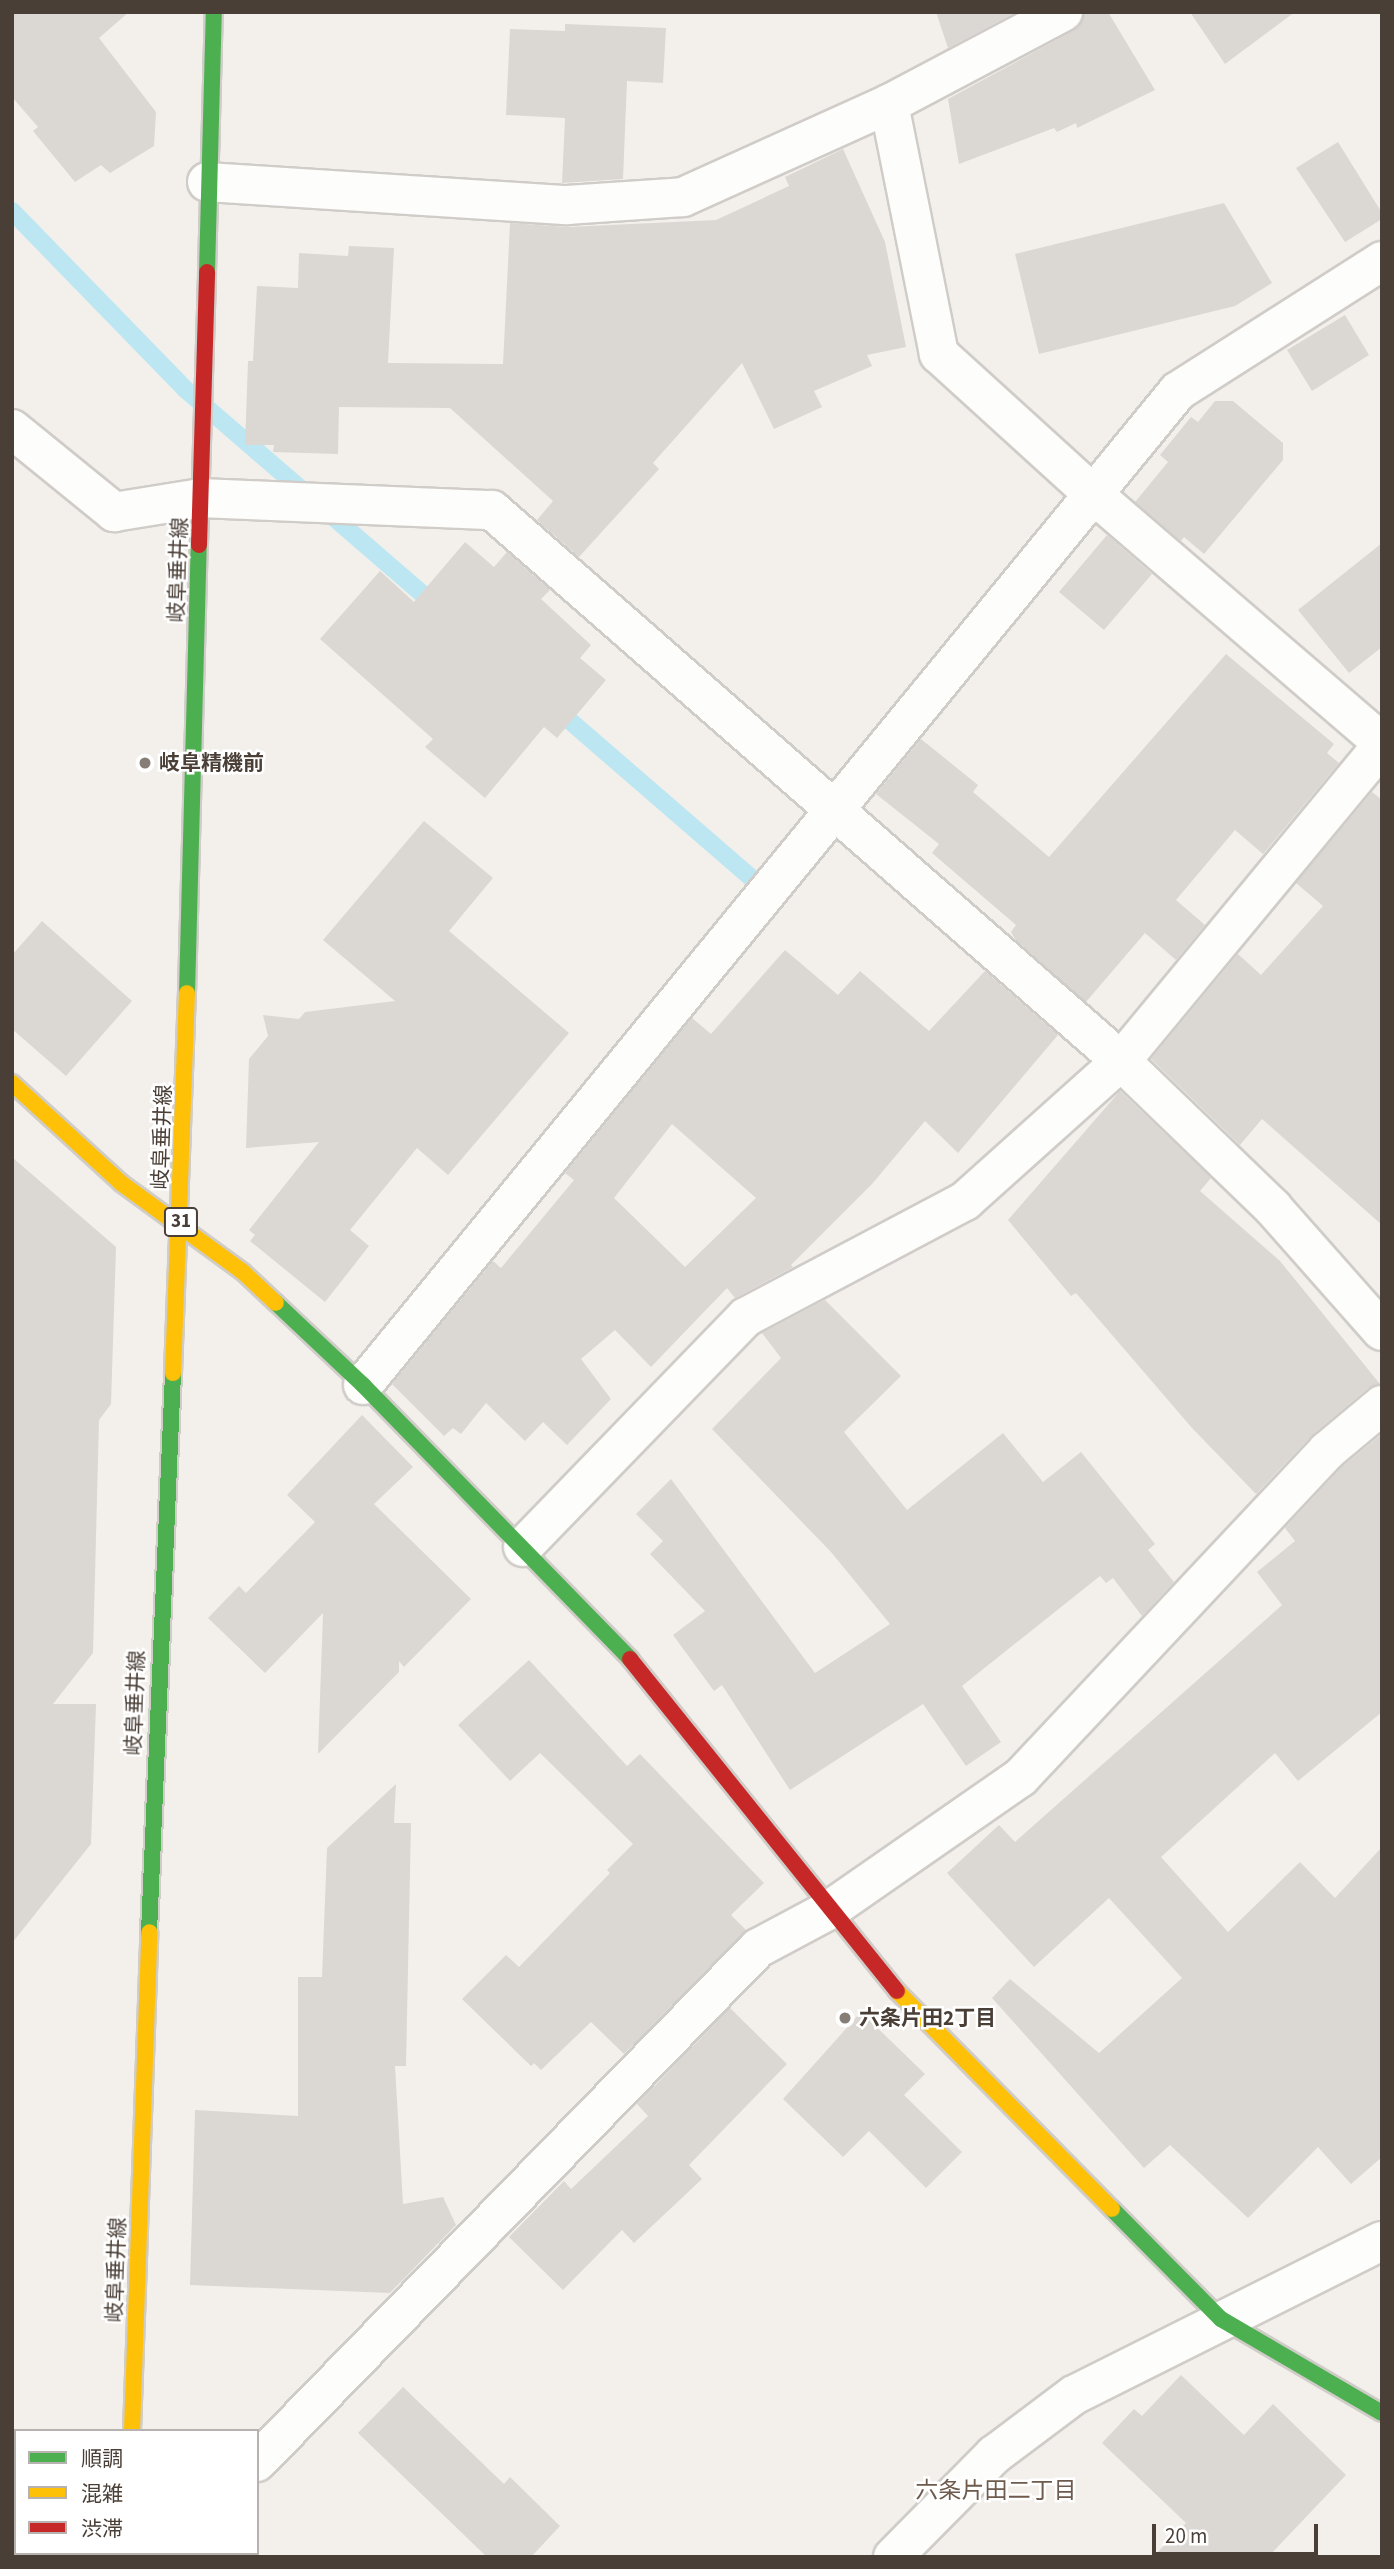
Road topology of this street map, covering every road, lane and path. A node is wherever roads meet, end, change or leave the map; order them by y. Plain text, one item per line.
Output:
1 (214, 12) edge
2 (1063, 12) edge
3 (889, 104) junction
4 (207, 183) junction
5 (1382, 261) edge
6 (12, 429) edge
7 (1093, 494) junction
8 (201, 498) junction
9 (1382, 744) edge
10 (835, 806) junction
11 (1121, 1061) junction
12 (12, 1083) edge
13 (181, 1224) junction
14 (1382, 1331) edge
15 (362, 1385) junction
16 (1382, 1405) edge
17 (523, 1547) junction
18 (831, 1909) junction
19 (1382, 2241) edge
20 (1221, 2319) junction
21 (1382, 2413) edge
22 (132, 2429) edge
23 (259, 2460) edge
24 (892, 2557) edge

1 - 4 main road, 岐阜垂井線 / 31
2 - 3 street
3 - 4 street
3 - 7 street
4 - 8 main road, 岐阜垂井線 / 31
5 - 7 street
6 - 8 street
7 - 9 street
7 - 10 street
8 - 10 street
8 - 13 main road, 岐阜垂井線 / 31
9 - 11 street
10 - 11 street
10 - 15 street
11 - 14 street
11 - 17 street
12 - 13 main road
13 - 15 main road
13 - 22 main road, 岐阜垂井線 / 31
15 - 17 main road
16 - 18 street
17 - 18 main road
18 - 20 main road
18 - 23 street
19 - 20 street
20 - 21 main road
20 - 24 street

